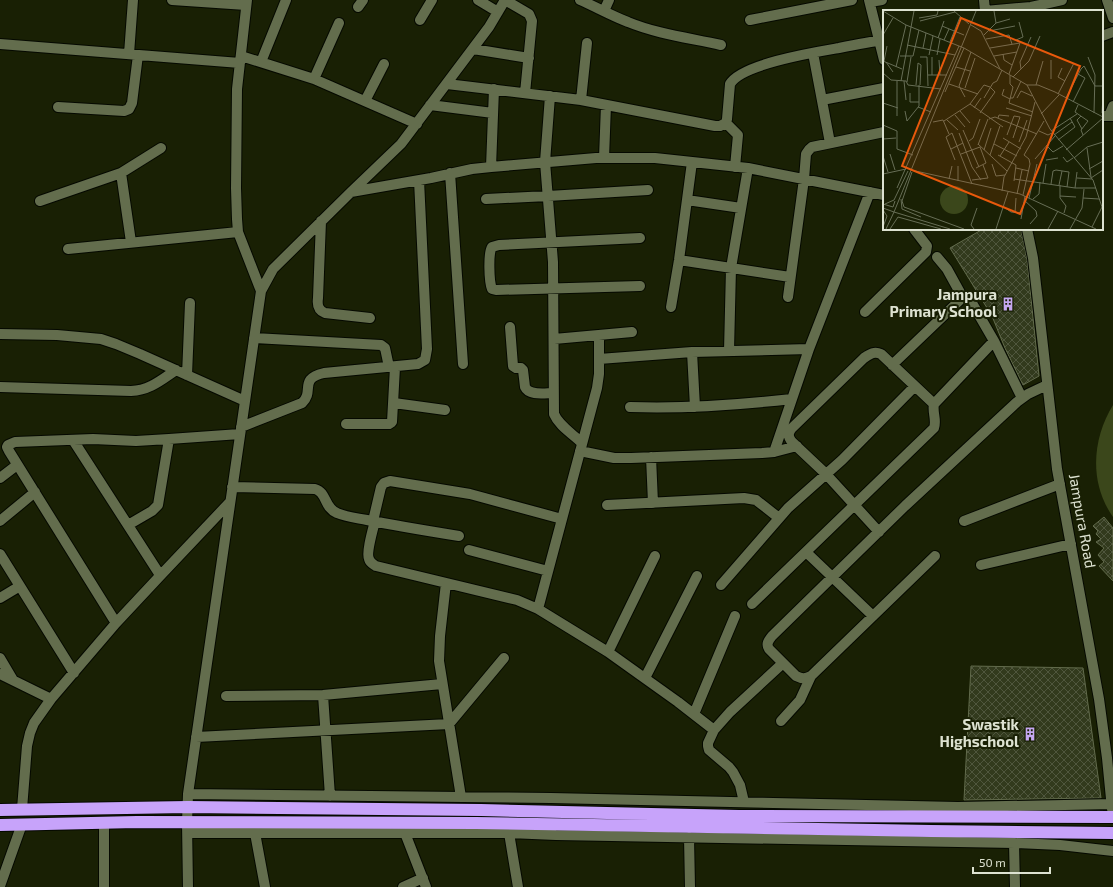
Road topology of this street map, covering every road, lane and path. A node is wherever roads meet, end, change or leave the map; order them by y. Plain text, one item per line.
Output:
1 (134, 0) edge
2 (172, 0) edge
3 (286, 0) edge
4 (432, 0) edge
5 (478, 0) edge
6 (505, 0) edge
7 (580, 0) edge
8 (609, 0) edge
9 (852, 0) edge
10 (882, 0) edge
11 (984, 0) edge
12 (1062, 0) edge
13 (1107, 0) edge
14 (870, 1) edge
15 (247, 2) edge
16 (1015, 4) edge
17 (1027, 9) edge
18 (985, 10) edge
19 (989, 10) edge
20 (604, 11) junction
21 (498, 12) junction
22 (1113, 18) edge
23 (420, 20) dead end
24 (750, 20) dead end
25 (339, 23) dead end
26 (1113, 32) edge
27 (1103, 36) edge
28 (882, 40) edge
29 (587, 43) dead end
30 (0, 44) edge
31 (721, 45) dead end
32 (473, 49) junction
33 (883, 50) edge
34 (813, 53) junction
35 (133, 55) junction
36 (529, 58) junction
37 (240, 60) junction
38 (261, 62) junction
39 (384, 64) dead end
40 (314, 79) junction
41 (447, 84) junction
42 (883, 88) edge
43 (494, 89) junction
44 (525, 93) junction
45 (550, 96) junction
46 (581, 100) junction
47 (822, 100) junction
48 (365, 101) junction
49 (430, 105) junction
50 (606, 105) junction
51 (1113, 106) edge
52 (58, 107) dead end
53 (493, 113) junction
54 (1108, 116) edge
55 (726, 123) junction
56 (416, 124) junction
57 (883, 132) edge
58 (830, 143) junction
59 (161, 148) dead end
60 (604, 158) junction
61 (545, 162) junction
62 (692, 162) junction
63 (491, 167) junction
64 (735, 167) junction
65 (748, 168) junction
66 (121, 173) junction
67 (450, 173) junction
68 (804, 179) junction
69 (419, 180) junction
70 (648, 190) dead end
71 (351, 192) junction
72 (870, 192) junction
73 (883, 195) edge
74 (548, 196) junction
75 (486, 199) dead end
76 (687, 200) junction
77 (40, 201) dead end
78 (742, 208) junction
79 (321, 221) junction
80 (915, 230) edge
81 (1028, 230) edge
82 (238, 232) junction
83 (640, 238) dead end
84 (131, 242) junction
85 (551, 243) junction
86 (68, 249) dead end
87 (937, 257) dead end
88 (679, 260) junction
89 (731, 268) junction
90 (790, 277) junction
91 (640, 286) dead end
92 (553, 289) junction
93 (260, 291) junction
94 (788, 298) dead end
95 (963, 298) junction
96 (190, 304) dead end
97 (671, 307) dead end
98 (864, 312) dead end
99 (370, 318) dead end
100 (510, 327) dead end
101 (632, 332) dead end
102 (0, 334) edge
103 (599, 335) junction
104 (254, 338) junction
105 (554, 339) junction
106 (994, 342) junction
107 (809, 349) junction
108 (692, 352) junction
109 (729, 352) junction
110 (599, 359) junction
111 (463, 364) dead end
112 (892, 365) junction
113 (392, 367) junction
114 (176, 370) junction
115 (187, 375) junction
116 (1047, 385) junction
117 (915, 386) junction
118 (0, 387) edge
119 (553, 393) junction
120 (1022, 398) junction
121 (792, 399) junction
122 (245, 401) junction
123 (394, 403) junction
124 (934, 404) junction
125 (630, 407) dead end
126 (695, 407) junction
127 (445, 410) dead end
128 (346, 424) dead end
129 (241, 431) junction
130 (73, 440) junction
131 (170, 440) junction
132 (797, 446) junction
133 (581, 447) junction
134 (774, 452) junction
135 (651, 457) junction
136 (17, 465) junction
137 (826, 474) junction
138 (0, 478) edge
139 (1060, 484) junction
140 (232, 487) junction
141 (35, 492) junction
142 (230, 502) junction
143 (653, 503) junction
144 (607, 505) dead end
145 (855, 505) junction
146 (779, 518) junction
147 (562, 519) junction
148 (0, 521) edge
149 (374, 521) junction
150 (964, 521) dead end
151 (128, 525) junction
152 (879, 532) junction
153 (459, 536) dead end
154 (1071, 544) junction
155 (469, 550) dead end
156 (806, 552) junction
157 (0, 554) edge
158 (654, 556) dead end
159 (935, 556) dead end
160 (981, 565) dead end
161 (548, 571) junction
162 (160, 575) junction
163 (697, 576) dead end
164 (832, 578) junction
165 (446, 583) junction
166 (721, 585) dead end
167 (20, 586) junction
168 (0, 598) edge
169 (752, 604) dead end
170 (538, 609) junction
171 (736, 616) dead end
172 (872, 616) junction
173 (116, 623) junction
174 (608, 652) junction
175 (0, 658) edge
176 (504, 658) dead end
177 (783, 663) junction
178 (74, 673) junction
179 (0, 674) edge
180 (811, 676) junction
181 (645, 678) junction
182 (13, 680) junction
183 (442, 684) junction
184 (323, 695) junction
185 (226, 696) dead end
186 (51, 699) junction
187 (694, 714) junction
188 (781, 720) dead end
189 (449, 724) junction
190 (326, 730) junction
191 (714, 730) junction
192 (196, 737) junction
193 (188, 794) junction
194 (330, 796) junction
195 (461, 797) junction
196 (744, 802) junction
197 (1113, 804) edge
198 (188, 807) junction
199 (22, 809) junction
200 (0, 810) edge
201 (1112, 817) edge
202 (104, 823) junction
203 (22, 824) junction
204 (0, 825) edge
205 (187, 828) junction
206 (255, 833) junction
207 (405, 833) junction
208 (509, 833) junction
209 (1113, 833) edge
210 (689, 837) junction
211 (1014, 843) junction
212 (1113, 850) edge
213 (425, 883) edge
214 (0, 886) edge
215 (104, 887) edge
216 (188, 887) edge
217 (265, 887) edge
218 (403, 887) edge
219 (518, 887) edge
220 (690, 887) edge
221 (1015, 887) edge

1 - 35 street
2 - 15 street
3 - 38 street
4 - 23 street
5 - 21 street
6 - 21 street
6 - 36 street
7 - 20 street
8 - 20 street
9 - 24 street
10 - 14 street
11 - 18 street
12 - 17 street
13 - 22 street
14 - 28 street
15 - 37 street
16 - 17 street
16 - 19 street
20 - 31 street
21 - 32 street
25 - 40 street
26 - 27 street
28 - 33 street
28 - 34 street
29 - 46 street
30 - 35 street
32 - 36 street
32 - 41 street
34 - 47 street
34 - 55 street
35 - 37 street
35 - 52 street
36 - 44 street
37 - 38 street
37 - 82 street
38 - 40 street
39 - 48 street
40 - 48 street
41 - 43 street
41 - 49 street
42 - 47 street
43 - 44 street
43 - 53 street
44 - 45 street
45 - 46 street
45 - 61 street
46 - 50 street
47 - 58 street
48 - 56 street
49 - 53 street
49 - 56 street
50 - 55 street
50 - 60 street
51 - 54 street
53 - 63 street
55 - 64 street
56 - 71 street
57 - 58 street
58 - 68 street
59 - 66 street
60 - 61 street
60 - 62 street
61 - 63 street
61 - 74 street
62 - 64 street
62 - 76 street
63 - 67 street
64 - 65 street
65 - 68 street
65 - 78 street
66 - 77 street
66 - 84 street
67 - 69 street
67 - 111 street
68 - 72 street
68 - 90 street
69 - 71 street
69 - 113 street
70 - 74 street
71 - 79 street
72 - 73 street
72 - 107 street
74 - 75 street
74 - 85 street
76 - 78 street
76 - 88 street
78 - 89 street
79 - 93 street
79 - 99 street
80 - 98 street
81 - 116 street, Jampura Road
82 - 84 street
82 - 93 street
83 - 85 street
84 - 86 street
85 - 92 street
85 - 92 street
87 - 95 street
88 - 89 street
88 - 97 street
89 - 90 street
89 - 109 street
90 - 94 street
91 - 92 street
92 - 105 street
93 - 104 street
95 - 106 street
95 - 112 street
96 - 115 street
100 - 119 street
101 - 103 street
102 - 114 street
103 - 105 street
103 - 110 street
104 - 113 street
104 - 122 street
105 - 119 street
106 - 120 street
106 - 124 street
107 - 109 street
107 - 121 street
108 - 109 street
108 - 110 street
108 - 126 street
110 - 133 street
112 - 117 street
112 - 132 street
113 - 123 street
113 - 129 street
114 - 115 street
114 - 118 street
115 - 122 street
116 - 120 street
116 - 139 street, Jampura Road
117 - 124 street
117 - 137 street
119 - 133 street
120 - 152 street
121 - 126 street
121 - 134 street
122 - 129 street
123 - 127 street
123 - 128 street
124 - 145 street
125 - 126 street
129 - 131 street
129 - 140 street
130 - 131 street
130 - 136 street
130 - 151 street
131 - 151 street
132 - 134 street
132 - 137 street
133 - 135 street
133 - 147 street
134 - 135 street
135 - 143 street
136 - 138 street
136 - 141 street
137 - 145 street
137 - 146 street
139 - 150 street
139 - 154 street, Jampura Road
140 - 142 street
140 - 149 street
141 - 148 street
141 - 173 street
142 - 162 street
142 - 192 street
143 - 144 street
143 - 146 street
145 - 152 street
145 - 156 street
146 - 166 street
147 - 149 street
147 - 161 street
149 - 153 street
149 - 165 street
151 - 162 street
152 - 164 street
154 - 160 street
154 - 197 street, Jampura Road
155 - 161 street
156 - 164 street
156 - 169 street
157 - 167 street
158 - 174 street
159 - 172 street
161 - 170 street
162 - 173 street
163 - 181 street
164 - 172 street
164 - 177 street
165 - 170 street
165 - 183 street
167 - 168 street
167 - 178 street
170 - 174 street
171 - 187 street
172 - 180 street
173 - 178 street
174 - 181 street
175 - 182 street
176 - 189 street
177 - 180 street
177 - 191 street
178 - 186 street
179 - 182 street
180 - 188 street
181 - 187 street
182 - 186 street
183 - 184 street
183 - 189 street
184 - 185 street
184 - 190 street
186 - 199 street
187 - 191 street
189 - 190 street
189 - 195 street
190 - 192 street
190 - 194 street
191 - 196 street
192 - 193 street
193 - 194 street
193 - 198 street
194 - 195 street
195 - 196 street
196 - 197 street
197 - 201 street, Jampura Road
198 - 199 highway
198 - 201 highway
198 - 205 street
199 - 200 highway
202 - 203 highway
202 - 205 highway
202 - 215 street
203 - 204 highway
203 - 214 street
205 - 206 street
205 - 209 highway
205 - 216 street
206 - 207 street
206 - 217 street
207 - 208 street
207 - 213 street
208 - 210 street
208 - 219 street
210 - 211 street
210 - 220 street
211 - 212 street
211 - 221 street
213 - 218 street

